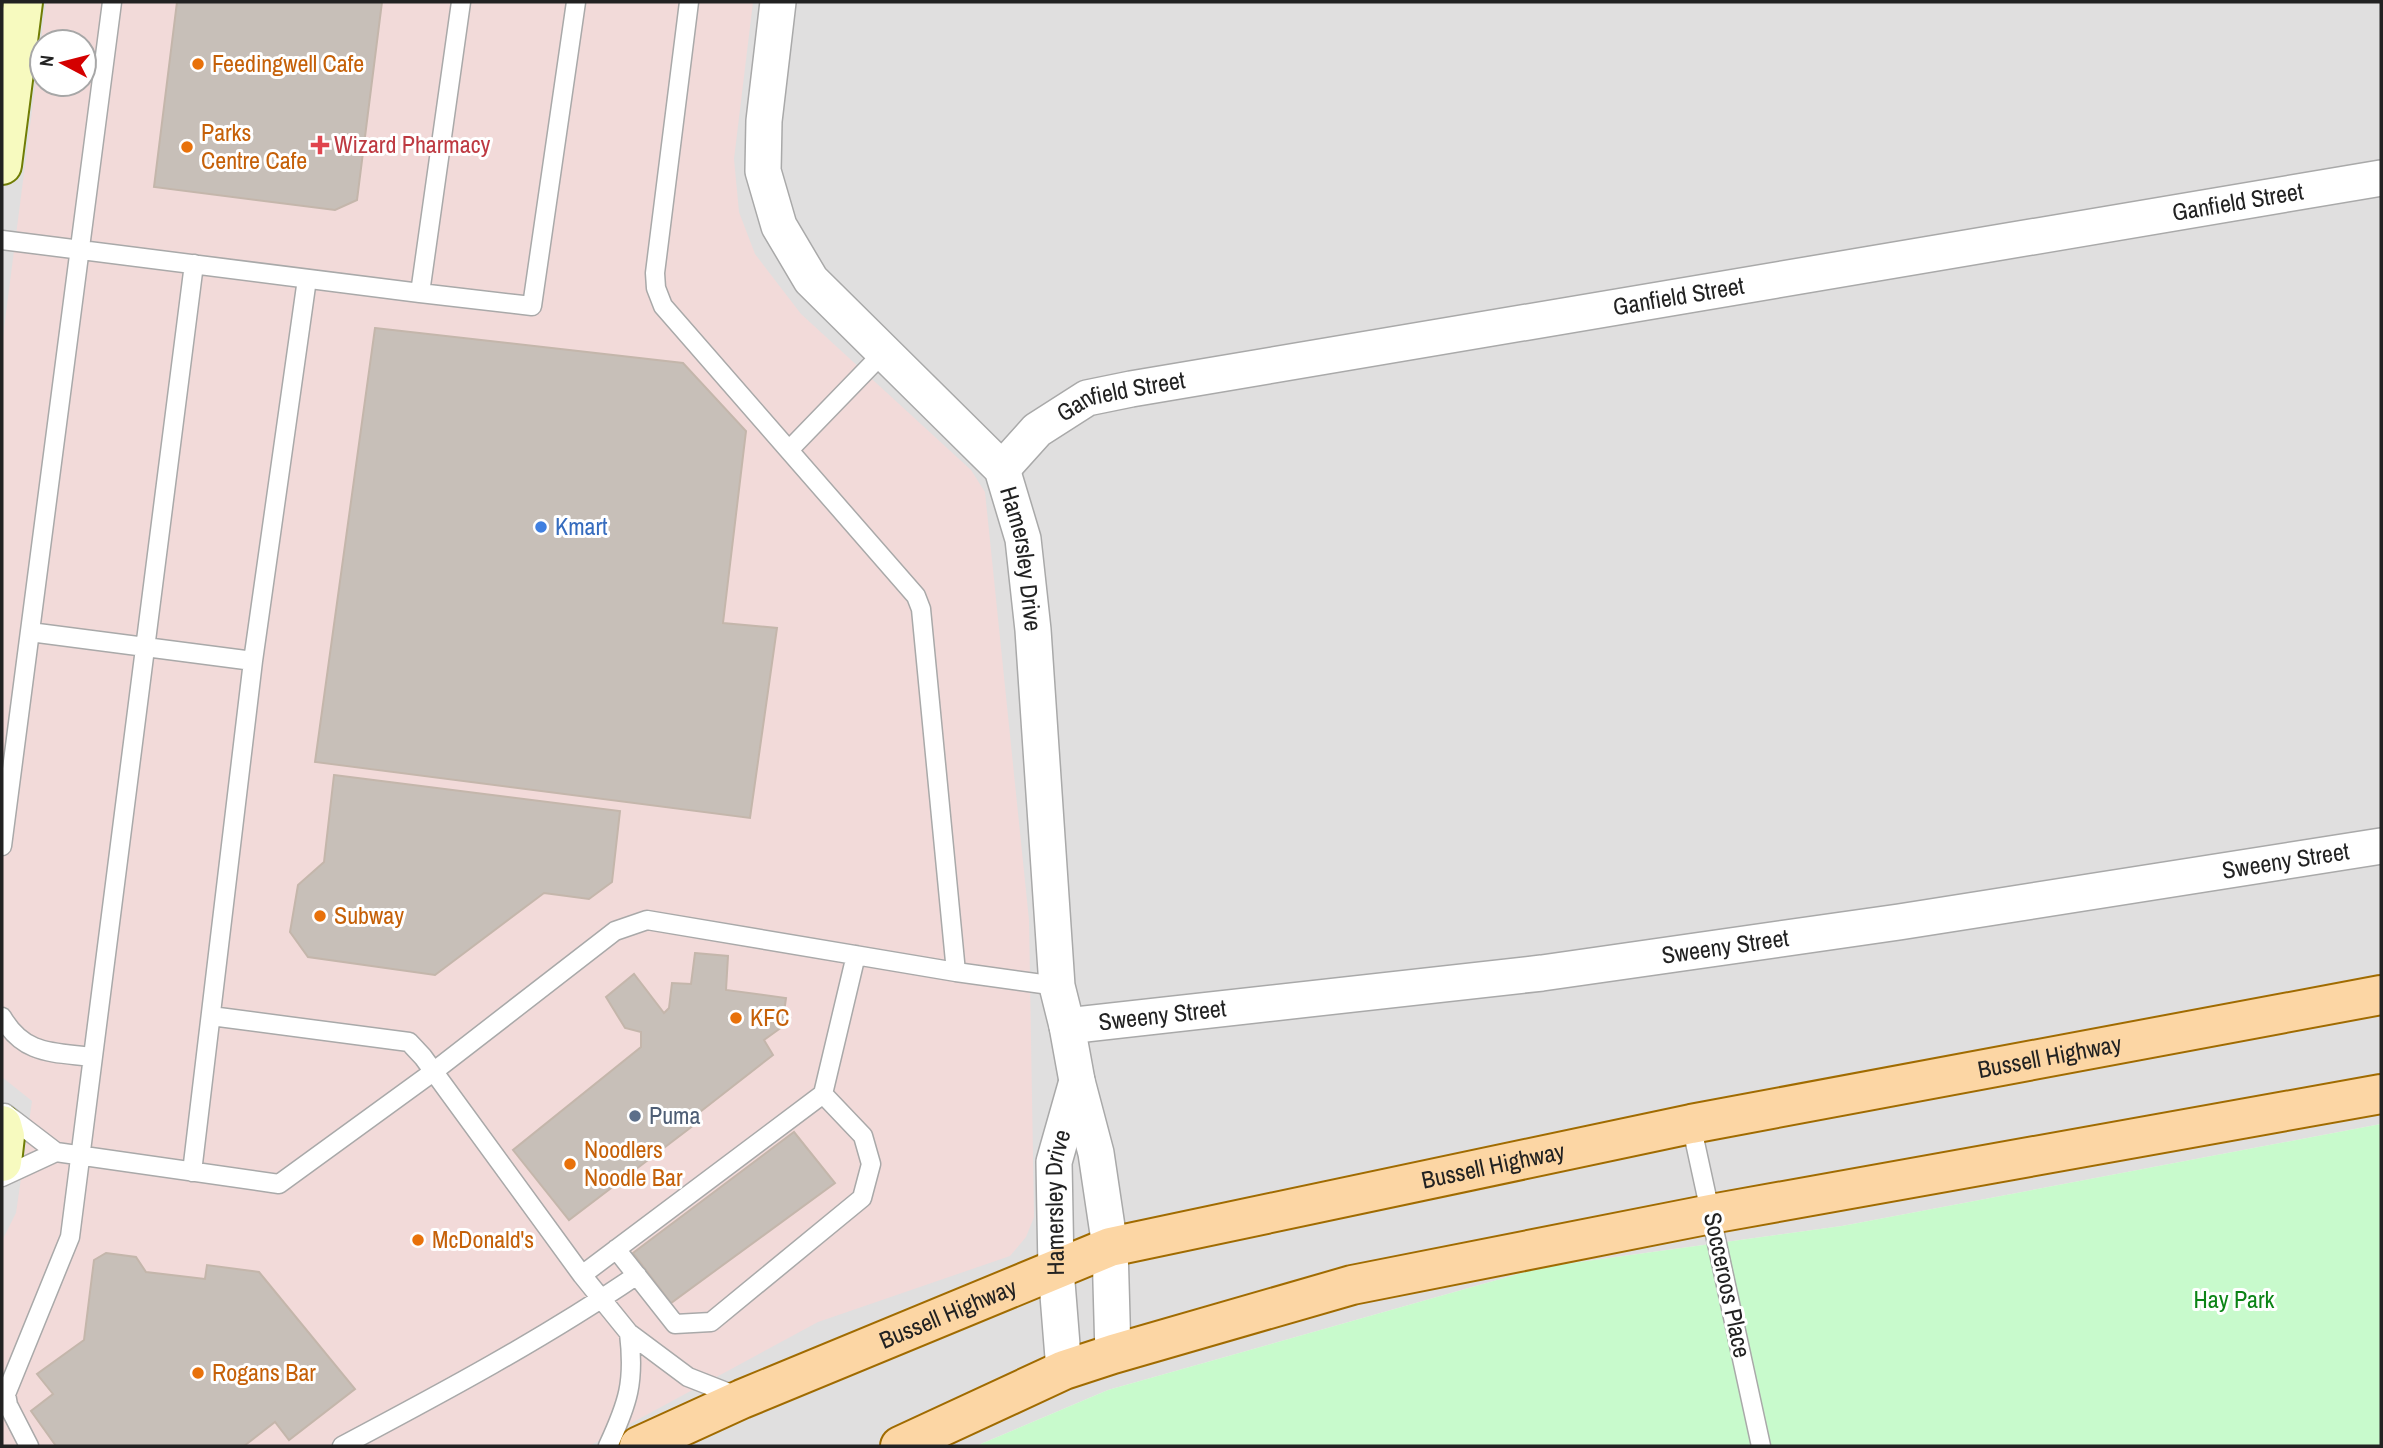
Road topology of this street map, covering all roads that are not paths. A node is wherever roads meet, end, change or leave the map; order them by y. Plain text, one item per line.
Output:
1 (23, 2) edge
2 (112, 2) edge
3 (461, 2) edge
4 (576, 2) edge
5 (689, 2) edge
6 (778, 2) edge
7 (2, 165) edge
8 (2381, 178) edge
9 (2, 240) edge
10 (79, 250) junction
11 (194, 264) junction
12 (307, 279) junction
13 (420, 293) junction
14 (883, 353) junction
15 (790, 449) junction
16 (1002, 469) junction
17 (30, 632) junction
18 (144, 647) junction
19 (253, 661) junction
20 (2, 846) edge
21 (2381, 846) edge
22 (856, 955) junction
23 (956, 972) junction
24 (1057, 986) junction
25 (2381, 995) edge
26 (211, 1016) junction
27 (2, 1017) edge
28 (1067, 1027) junction
29 (92, 1057) junction
30 (433, 1072) junction
31 (1077, 1081) junction
32 (823, 1094) junction
33 (2381, 1094) edge
34 (2, 1111) edge
35 (1690, 1124) junction
36 (2, 1125) edge
37 (56, 1152) junction
38 (81, 1154) junction
39 (2, 1162) edge
40 (192, 1171) junction
41 (2, 1177) edge
42 (1711, 1214) junction
43 (1110, 1247) junction
44 (616, 1249) junction
45 (1056, 1270) junction
46 (582, 1275) junction
47 (636, 1275) junction
48 (601, 1300) junction
49 (629, 1333) junction
50 (1113, 1354) junction
51 (1064, 1370) junction
52 (742, 1399) junction
53 (29, 1446) edge
54 (342, 1446) edge
55 (608, 1446) edge
56 (639, 1446) edge
57 (900, 1446) edge
58 (1761, 1446) edge

1 - 7 main road
2 - 10 lane
3 - 13 lane
4 - 13 lane
5 - 15 lane
6 - 14 street, Hamersley Drive
8 - 16 street, Ganfield Street
9 - 10 lane
10 - 11 lane
10 - 17 lane
11 - 12 lane
11 - 18 lane
12 - 13 lane
12 - 19 lane
14 - 15 lane
14 - 16 street, Hamersley Drive
15 - 23 lane
16 - 24 street, Hamersley Drive
17 - 18 lane
17 - 20 lane
18 - 19 lane
18 - 29 lane
19 - 26 lane
21 - 28 street, Sweeny Street
22 - 23 lane
22 - 30 lane
22 - 32 lane
23 - 24 lane
24 - 28 street, Hamersley Drive
25 - 35 main road, Bussell Highway
26 - 30 lane
26 - 40 lane
27 - 29 lane
28 - 31 street, Hamersley Drive
29 - 38 lane
30 - 40 lane
30 - 46 lane
31 - 43 street, Hamersley Drive
31 - 45 street, Hamersley Drive
32 - 44 lane
32 - 47 lane
33 - 42 main road
34 - 37 lane
35 - 42 lane, Socceroos Place
35 - 43 main road, Bussell Highway
36 - 39 main road
37 - 38 lane
37 - 41 lane
38 - 40 lane
38 - 53 lane
42 - 50 main road
42 - 58 lane, Socceroos Place
43 - 45 main road, Bussell Highway
43 - 50 street, Hamersley Drive
44 - 46 lane
44 - 47 lane
45 - 51 street, Hamersley Drive
45 - 52 main road, Bussell Highway
46 - 48 lane
47 - 48 lane
48 - 49 lane
48 - 54 lane
49 - 52 lane
49 - 55 lane
50 - 51 main road
51 - 57 main road
52 - 56 main road, Bussell Highway

